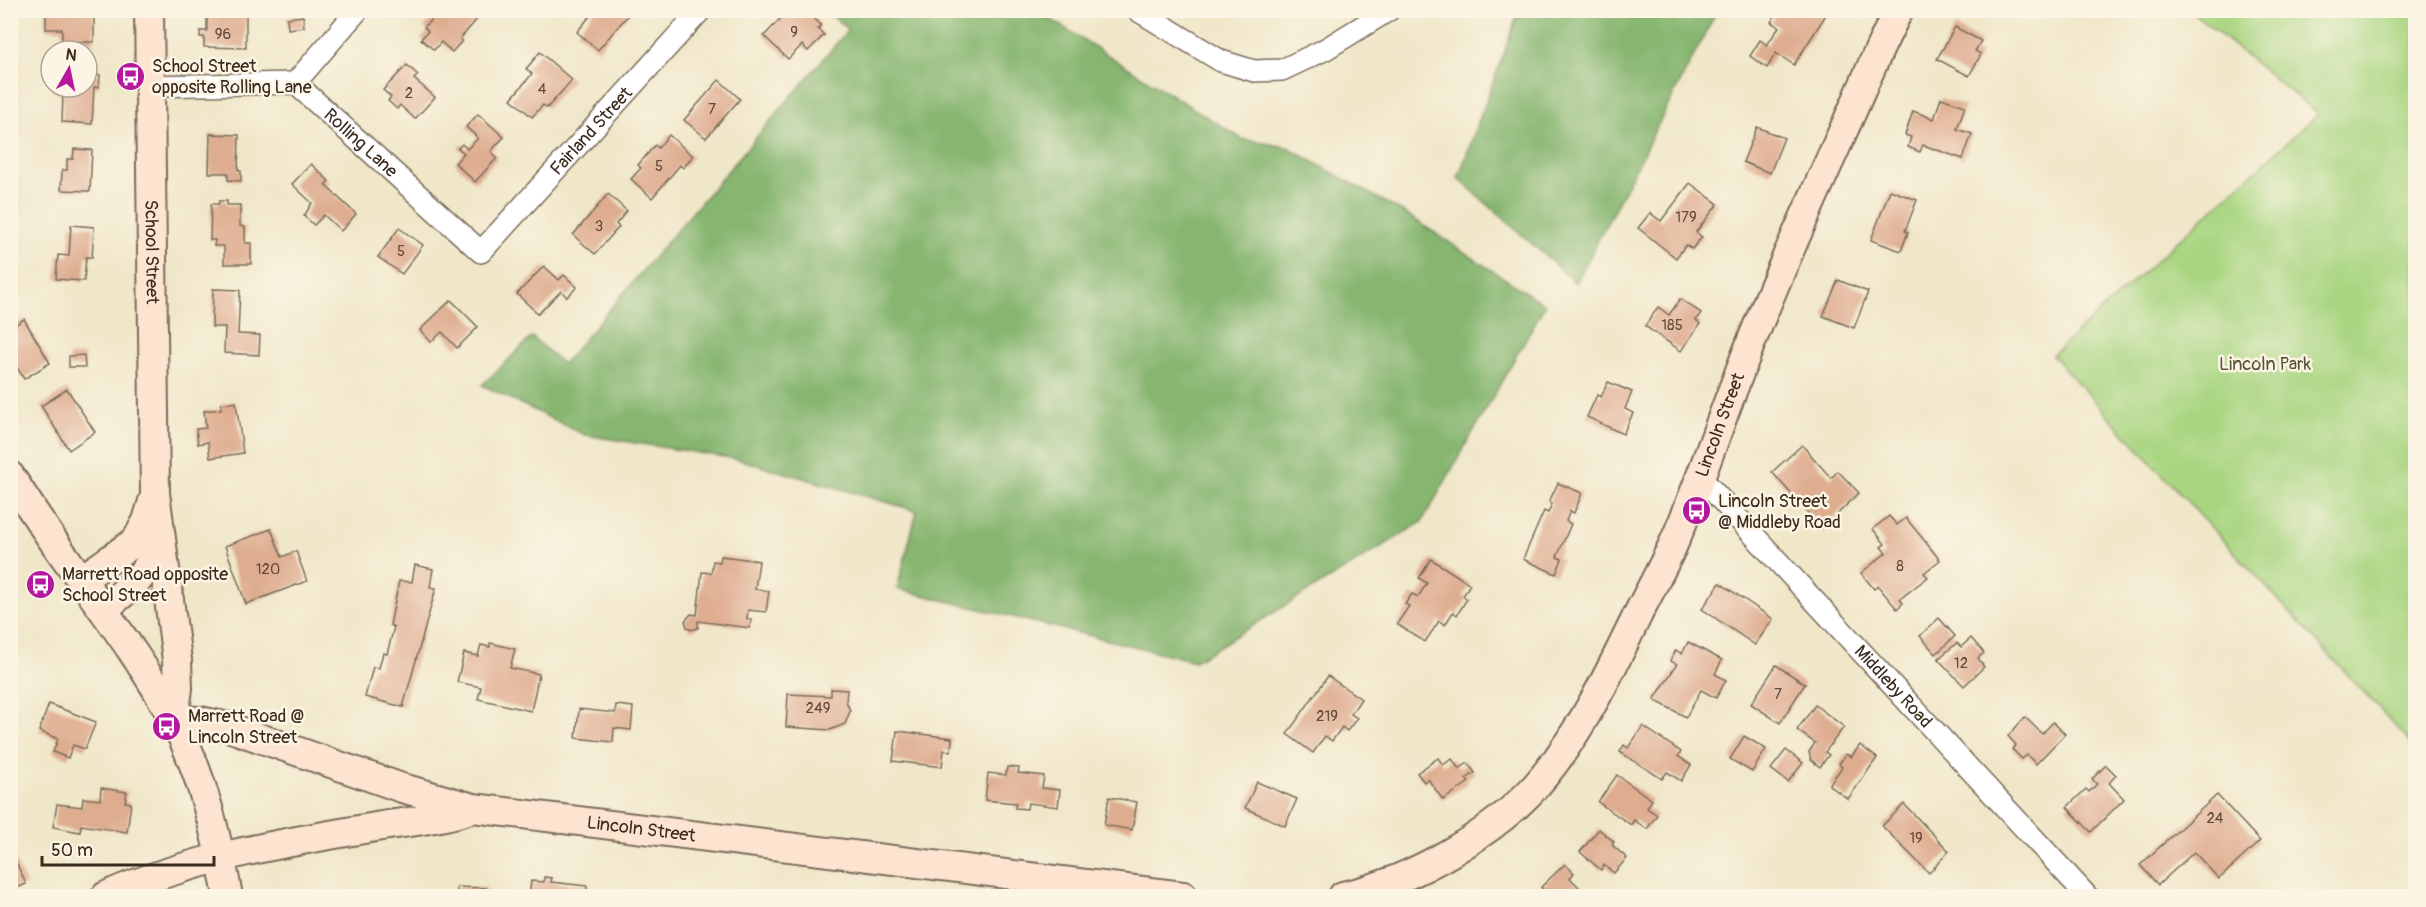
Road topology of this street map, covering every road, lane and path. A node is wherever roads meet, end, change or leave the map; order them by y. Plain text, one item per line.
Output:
1 (149, 10) edge
2 (358, 10) edge
3 (701, 10) edge
4 (1137, 10) edge
5 (1389, 10) edge
6 (1899, 10) edge
7 (295, 83) junction
8 (150, 86) junction
9 (481, 252) joint
10 (10, 476) edge
11 (1700, 477) junction
12 (155, 493) junction
13 (160, 540) junction
14 (81, 580) junction
15 (103, 609) junction
16 (174, 720) junction
17 (473, 808) junction
18 (221, 857) junction
19 (106, 897) edge
20 (228, 897) edge
21 (1183, 897) edge
22 (1343, 897) edge
23 (2087, 897) edge

1 - 8 street, School Street
2 - 7 street
3 - 9 street, Fairland Street
4 - 5 street
6 - 11 street, Lincoln Street
7 - 8 street
7 - 9 street, Rolling Lane
8 - 12 street, School Street
10 - 14 street
11 - 22 street, Lincoln Street
11 - 23 street, Middleby Road
12 - 13 street, School Street
12 - 14 street, School Street
13 - 15 street, School Street
13 - 16 street, School Street
14 - 15 street
15 - 16 street
16 - 17 street
16 - 18 street
17 - 18 street, Lincoln Street
17 - 21 street, Lincoln Street
18 - 19 street, Lincoln Street
18 - 20 street

